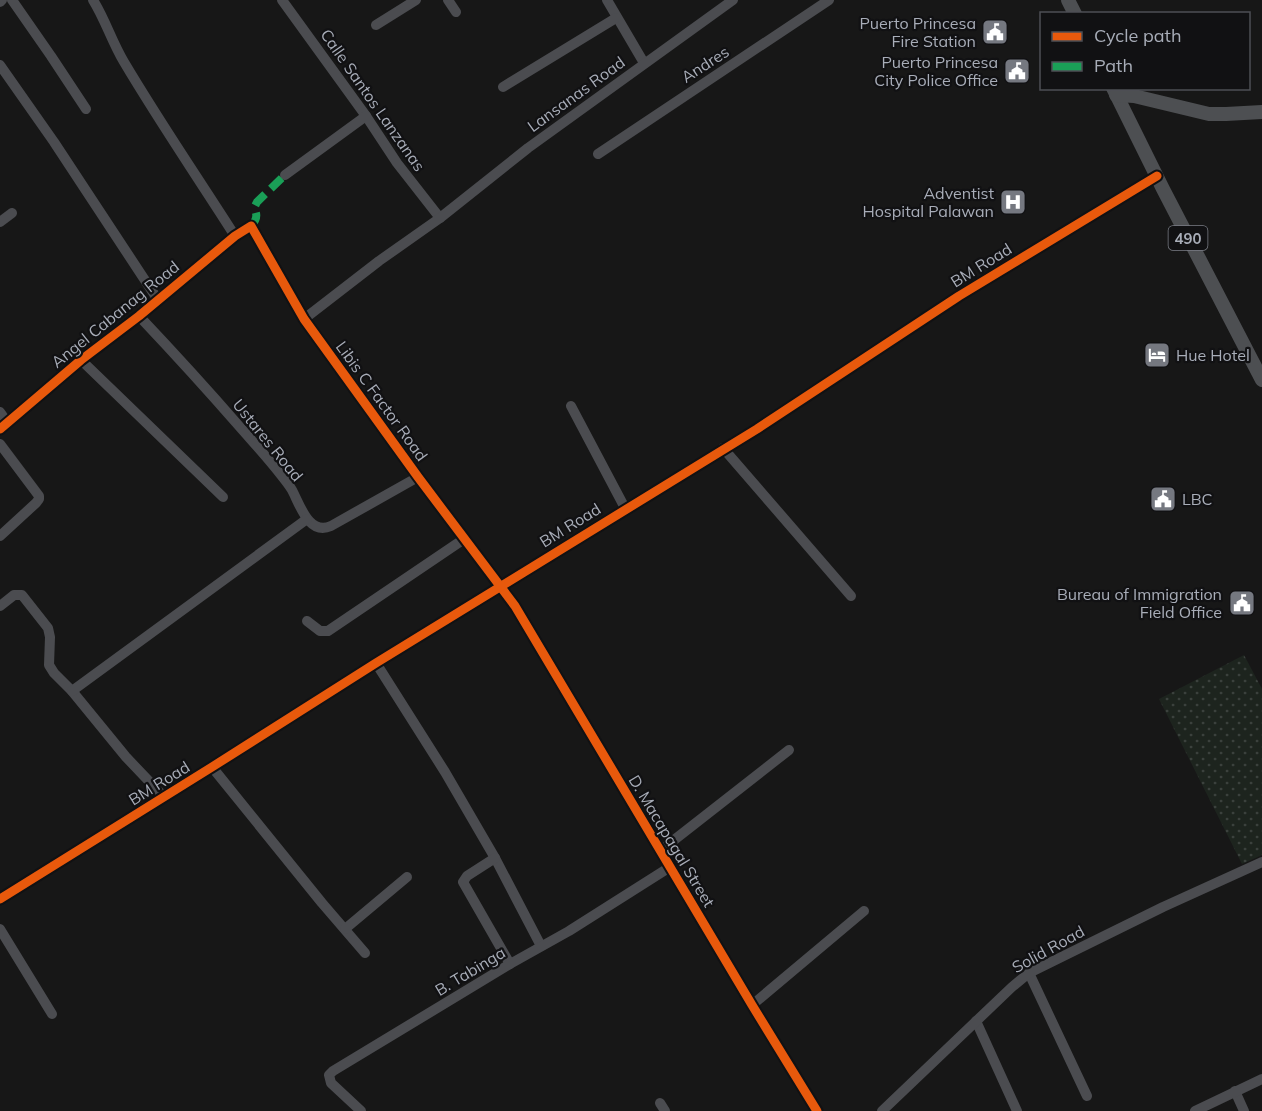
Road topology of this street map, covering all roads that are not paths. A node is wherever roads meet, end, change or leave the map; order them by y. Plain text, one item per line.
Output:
1 (12, 0) edge
2 (93, 0) edge
3 (282, 0) edge
4 (416, 0) edge
5 (448, 0) edge
6 (607, 0) edge
7 (733, 0) edge
8 (829, 0) edge
9 (456, 12) dead end
10 (616, 18) junction
11 (376, 25) dead end
12 (644, 63) junction
13 (0, 65) edge
14 (503, 87) dead end
15 (1148, 90) edge
16 (1114, 92) edge
17 (1169, 105) junction
18 (86, 109) dead end
19 (1262, 112) edge
20 (366, 116) junction
21 (597, 154) dead end
22 (285, 175) dead end
23 (1157, 176) junction
24 (12, 213) dead end
25 (440, 218) junction
26 (0, 222) edge
27 (251, 226) joint
28 (235, 236) junction
29 (158, 300) junction
30 (139, 316) junction
31 (304, 319) junction
32 (81, 360) junction
33 (1262, 380) edge
34 (571, 406) dead end
35 (0, 412) edge
36 (4, 425) edge
37 (0, 444) edge
38 (723, 448) junction
39 (418, 477) junction
40 (223, 497) dead end
41 (625, 508) junction
42 (307, 519) junction
43 (0, 536) edge
44 (464, 539) junction
45 (500, 587) junction
46 (851, 596) dead end
47 (0, 606) edge
48 (308, 621) dead end
49 (376, 663) junction
50 (72, 691) junction
51 (789, 750) dead end
52 (212, 767) junction
53 (164, 797) junction
54 (660, 851) junction
55 (495, 858) junction
56 (1262, 862) edge
57 (670, 867) junction
58 (407, 877) dead end
59 (2, 896) edge
60 (864, 911) dead end
61 (0, 929) edge
62 (345, 929) junction
63 (541, 946) junction
64 (365, 953) dead end
65 (510, 964) junction
66 (1029, 973) junction
67 (752, 1005) junction
68 (52, 1014) dead end
69 (976, 1021) junction
70 (1262, 1079) edge
71 (1235, 1092) junction
72 (1087, 1096) dead end
73 (1211, 1108) edge
74 (361, 1111) edge
75 (817, 1111) edge
76 (882, 1111) edge
77 (1017, 1111) edge
78 (1195, 1111) edge
79 (1245, 1111) edge

1 - 18 street
2 - 28 street
3 - 20 street, Calle Santos Lanzanas
4 - 11 street
5 - 9 street
6 - 10 street
7 - 12 street, Lansanas Road
8 - 21 street, Andres
10 - 12 street
10 - 14 street
12 - 25 street, Lansanas Road
13 - 29 street
15 - 17 main road
16 - 17 main road, 490
16 - 23 main road, 490
17 - 19 main road, 490
20 - 22 street
20 - 25 street, Calle Santos Lanzanas
23 - 33 main road, 490
23 - 38 street, BM Road
24 - 26 street
25 - 31 street, Lansanas Road
27 - 28 street, Angel Cabanag Road
27 - 31 street, Libis C Factor Road
28 - 29 street, Angel Cabanag Road
29 - 30 street, Angel Cabanag Road
30 - 32 street, Angel Cabanag Road
30 - 42 street, Ustares Road
31 - 39 street, Libis C Factor Road
32 - 36 street, Angel Cabanag Road
32 - 40 street
34 - 41 street
35 - 36 street
37 - 43 street
38 - 41 street, BM Road
38 - 46 street
39 - 42 street
39 - 44 street, Libis C Factor Road
41 - 45 street, BM Road
42 - 50 street
44 - 45 street, Libis C Factor Road
44 - 48 street
45 - 49 street, BM Road
45 - 54 street, D. Macapagal Street
47 - 50 street
49 - 52 street, BM Road
49 - 55 street
50 - 53 street
51 - 54 street
52 - 53 street, BM Road
52 - 62 street
53 - 59 street, BM Road
54 - 57 street, D. Macapagal Street
55 - 63 street
55 - 65 street
56 - 66 street, Solid Road
57 - 63 street, B. Tabinga
57 - 67 street, D. Macapagal Street
58 - 62 street
60 - 67 street
61 - 68 street
62 - 64 street
63 - 65 street, B. Tabinga
65 - 74 street, B. Tabinga
66 - 69 street, Solid Road
66 - 72 street
67 - 75 street, D. Macapagal Street
69 - 76 street, Solid Road
69 - 77 street
70 - 71 street
71 - 73 street
71 - 79 street
73 - 78 street

